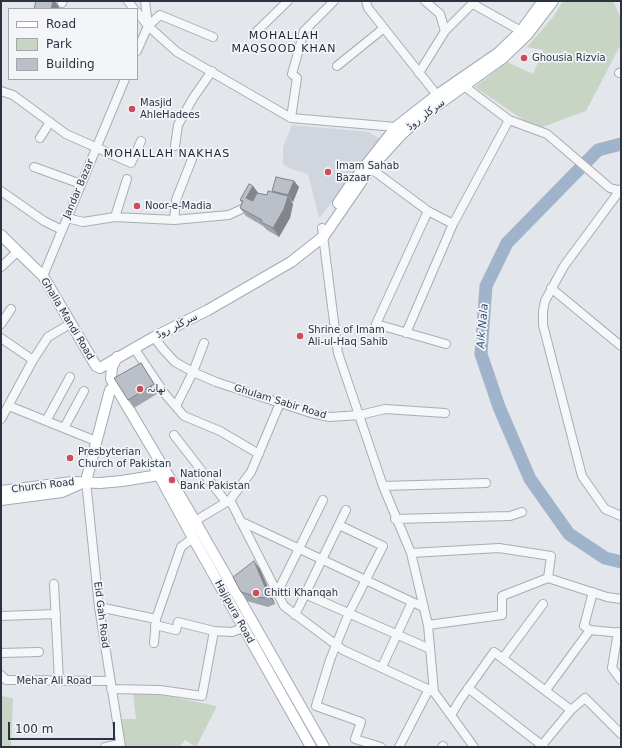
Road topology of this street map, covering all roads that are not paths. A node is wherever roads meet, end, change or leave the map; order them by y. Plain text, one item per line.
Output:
1 (145, 1) edge
2 (334, 1) edge
3 (366, 1) edge
4 (425, 1) edge
5 (544, 1) edge
6 (553, 1) edge
7 (285, 2) edge
8 (474, 2) edge
9 (138, 13) edge
10 (148, 26) junction
11 (384, 28) junction
12 (445, 31) junction
13 (521, 31) junction
14 (256, 32) dead end
15 (213, 37) dead end
16 (138, 49) edge
17 (337, 66) dead end
18 (212, 71) junction
19 (419, 74) junction
20 (125, 80) edge
21 (461, 84) junction
22 (1, 91) edge
23 (436, 95) junction
24 (291, 118) junction
25 (509, 120) junction
26 (50, 122) junction
27 (396, 127) junction
28 (40, 138) dead end
29 (141, 141) dead end
30 (175, 146) dead end
31 (96, 149) junction
32 (192, 159) dead end
33 (34, 167) dead end
34 (368, 167) junction
35 (127, 179) dead end
36 (81, 184) junction
37 (620, 190) edge
38 (1, 191) edge
39 (246, 207) edge
40 (428, 211) junction
41 (115, 217) junction
42 (67, 218) junction
43 (174, 220) junction
44 (453, 224) junction
45 (62, 230) junction
46 (323, 232) junction
47 (1, 235) edge
48 (18, 252) junction
49 (1, 267) edge
50 (42, 276) junction
51 (551, 288) junction
52 (11, 309) dead end
53 (1, 324) edge
54 (70, 324) junction
55 (406, 333) junction
56 (154, 337) junction
57 (1, 338) edge
58 (204, 343) dead end
59 (446, 344) dead end
60 (621, 346) edge
61 (134, 348) junction
62 (117, 357) junction
63 (32, 360) junction
64 (100, 368) junction
65 (193, 372) junction
66 (70, 377) dead end
67 (110, 390) junction
68 (84, 391) dead end
69 (280, 403) junction
70 (9, 406) junction
71 (176, 406) junction
72 (445, 413) dead end
73 (360, 415) junction
74 (2, 416) edge
75 (46, 421) junction
76 (64, 428) junction
77 (174, 435) dead end
78 (96, 441) junction
79 (259, 454) junction
80 (163, 475) junction
81 (86, 481) junction
82 (486, 483) dead end
83 (383, 486) junction
84 (1, 491) edge
85 (1, 500) edge
86 (323, 500) dead end
87 (228, 501) junction
88 (346, 510) dead end
89 (522, 512) dead end
90 (621, 516) edge
91 (395, 519) junction
92 (240, 521) junction
93 (191, 524) junction
94 (339, 525) junction
95 (193, 538) junction
96 (299, 548) junction
97 (411, 553) junction
98 (322, 559) junction
99 (548, 578) junction
100 (366, 580) junction
101 (54, 584) dead end
102 (593, 592) junction
103 (277, 593) junction
104 (305, 594) junction
105 (621, 599) edge
106 (412, 602) junction
107 (544, 604) dead end
108 (99, 606) junction
109 (423, 607) junction
110 (350, 613) junction
111 (56, 614) junction
112 (295, 614) junction
113 (1, 616) edge
114 (156, 622) junction
115 (428, 625) junction
116 (243, 628) junction
117 (590, 630) junction
118 (214, 631) junction
119 (620, 632) edge
120 (397, 634) junction
121 (154, 643) dead end
122 (338, 645) junction
123 (430, 649) junction
124 (39, 652) dead end
125 (1, 653) edge
126 (503, 658) junction
127 (382, 667) junction
128 (1, 676) edge
129 (621, 680) edge
130 (59, 681) junction
131 (110, 685) junction
132 (468, 688) junction
133 (432, 690) junction
134 (546, 690) junction
135 (571, 710) junction
136 (451, 715) junction
137 (621, 734) edge
138 (121, 745) edge
139 (543, 746) edge
140 (105, 747) edge
141 (311, 747) edge
142 (324, 747) edge
143 (381, 747) edge
144 (399, 747) edge
145 (474, 747) edge

1 - 10 street
2 - 24 street
3 - 11 street
4 - 12 street
5 - 13 main road, سرکلر روڈ
6 - 21 main road, سرکلر روڈ
7 - 14 street
8 - 12 street
8 - 13 street
9 - 10 street
10 - 15 street
10 - 16 street
10 - 18 street
11 - 17 street
11 - 19 street
12 - 19 street
13 - 21 main road, سرکلر روڈ
18 - 24 street
18 - 30 street
19 - 23 street
20 - 31 street, Jandar Bazar
21 - 23 main road, سرکلر روڈ
21 - 25 street
21 - 34 main road, سرکلر روڈ
22 - 26 street
23 - 27 main road, سرکلر روڈ
24 - 27 street
25 - 37 street
25 - 44 street
26 - 28 street
26 - 31 street
27 - 34 main road, سرکلر روڈ
29 - 31 street
31 - 36 street, Jandar Bazar
32 - 43 street
33 - 36 street
34 - 40 street
34 - 46 main road, سرکلر روڈ
35 - 41 street
36 - 42 street, Jandar Bazar
37 - 51 street
38 - 45 street
39 - 43 street
40 - 44 street
40 - 55 street
41 - 42 street
41 - 43 street
42 - 45 street, Jandar Bazar
44 - 55 street
45 - 50 street, Jandar Bazar
46 - 56 main road, سرکلر روڈ
46 - 73 street
47 - 48 main road, Ghalla Mandi Road
48 - 49 street
48 - 50 main road, Ghalla Mandi Road
50 - 54 main road, Ghalla Mandi Road
51 - 60 street
51 - 90 street
52 - 53 street
54 - 63 street
54 - 64 main road, Ghalla Mandi Road
55 - 59 street
56 - 61 main road, سرکلر روڈ
56 - 65 street, Ghulam Sabir Road
57 - 63 street
58 - 65 street
61 - 62 main road, سرکلر روڈ
61 - 71 street
62 - 64 main road, سرکلر روڈ
62 - 80 main road
63 - 70 street
64 - 67 main road, Ghalla Mandi Road
65 - 69 street, Ghulam Sabir Road
65 - 71 street
66 - 75 street
67 - 78 main road, Church Road
67 - 80 main road, Ghalla Mandi Road
68 - 76 street
69 - 73 street, Ghulam Sabir Road
69 - 79 street
70 - 74 street
70 - 75 street
71 - 79 street
72 - 73 street, Ghulam Sabir Road
73 - 83 street
75 - 76 street
76 - 78 street
77 - 87 street
78 - 81 main road, Church Road
79 - 87 street
80 - 81 main road, Church Road
80 - 93 main road, Hajipura Road
81 - 84 main road, Church Road
81 - 85 main road, Church Road
81 - 108 street, Eid Gah Road
82 - 83 street
83 - 91 street
86 - 96 street
87 - 92 street
87 - 93 street
88 - 94 street
89 - 91 street
91 - 97 street
92 - 96 street
92 - 103 street
93 - 95 main road, Hajipura Road
93 - 142 main road
94 - 98 street
94 - 100 street
95 - 114 street
95 - 116 main road, Hajipura Road
96 - 98 street
96 - 103 street
97 - 99 street
97 - 109 street
98 - 100 street
98 - 104 street
99 - 102 street
99 - 115 street
100 - 106 street
100 - 110 street
101 - 111 street
102 - 105 street
102 - 117 street
103 - 112 street
104 - 110 street
104 - 112 street
106 - 109 street
106 - 120 street
107 - 126 street
108 - 114 street
108 - 131 street, Eid Gah Road
109 - 115 street
110 - 120 street
110 - 122 street
111 - 113 street
111 - 130 street
112 - 122 street
114 - 118 street
114 - 121 street
115 - 123 street
116 - 118 street
116 - 141 main road, Hajipura Road
117 - 119 street
117 - 134 street
118 - 131 street, Mehar Ali Road
119 - 129 street
120 - 123 street
120 - 127 street
122 - 127 street
122 - 143 street
123 - 133 street
124 - 125 street
126 - 132 street
126 - 134 street
127 - 133 street
128 - 130 street, Mehar Ali Road
130 - 131 street, Mehar Ali Road
131 - 138 street, Eid Gah Road
132 - 136 street
132 - 139 street
133 - 136 street
133 - 144 street
134 - 135 street
135 - 137 street
135 - 139 street
136 - 145 street
138 - 140 street

